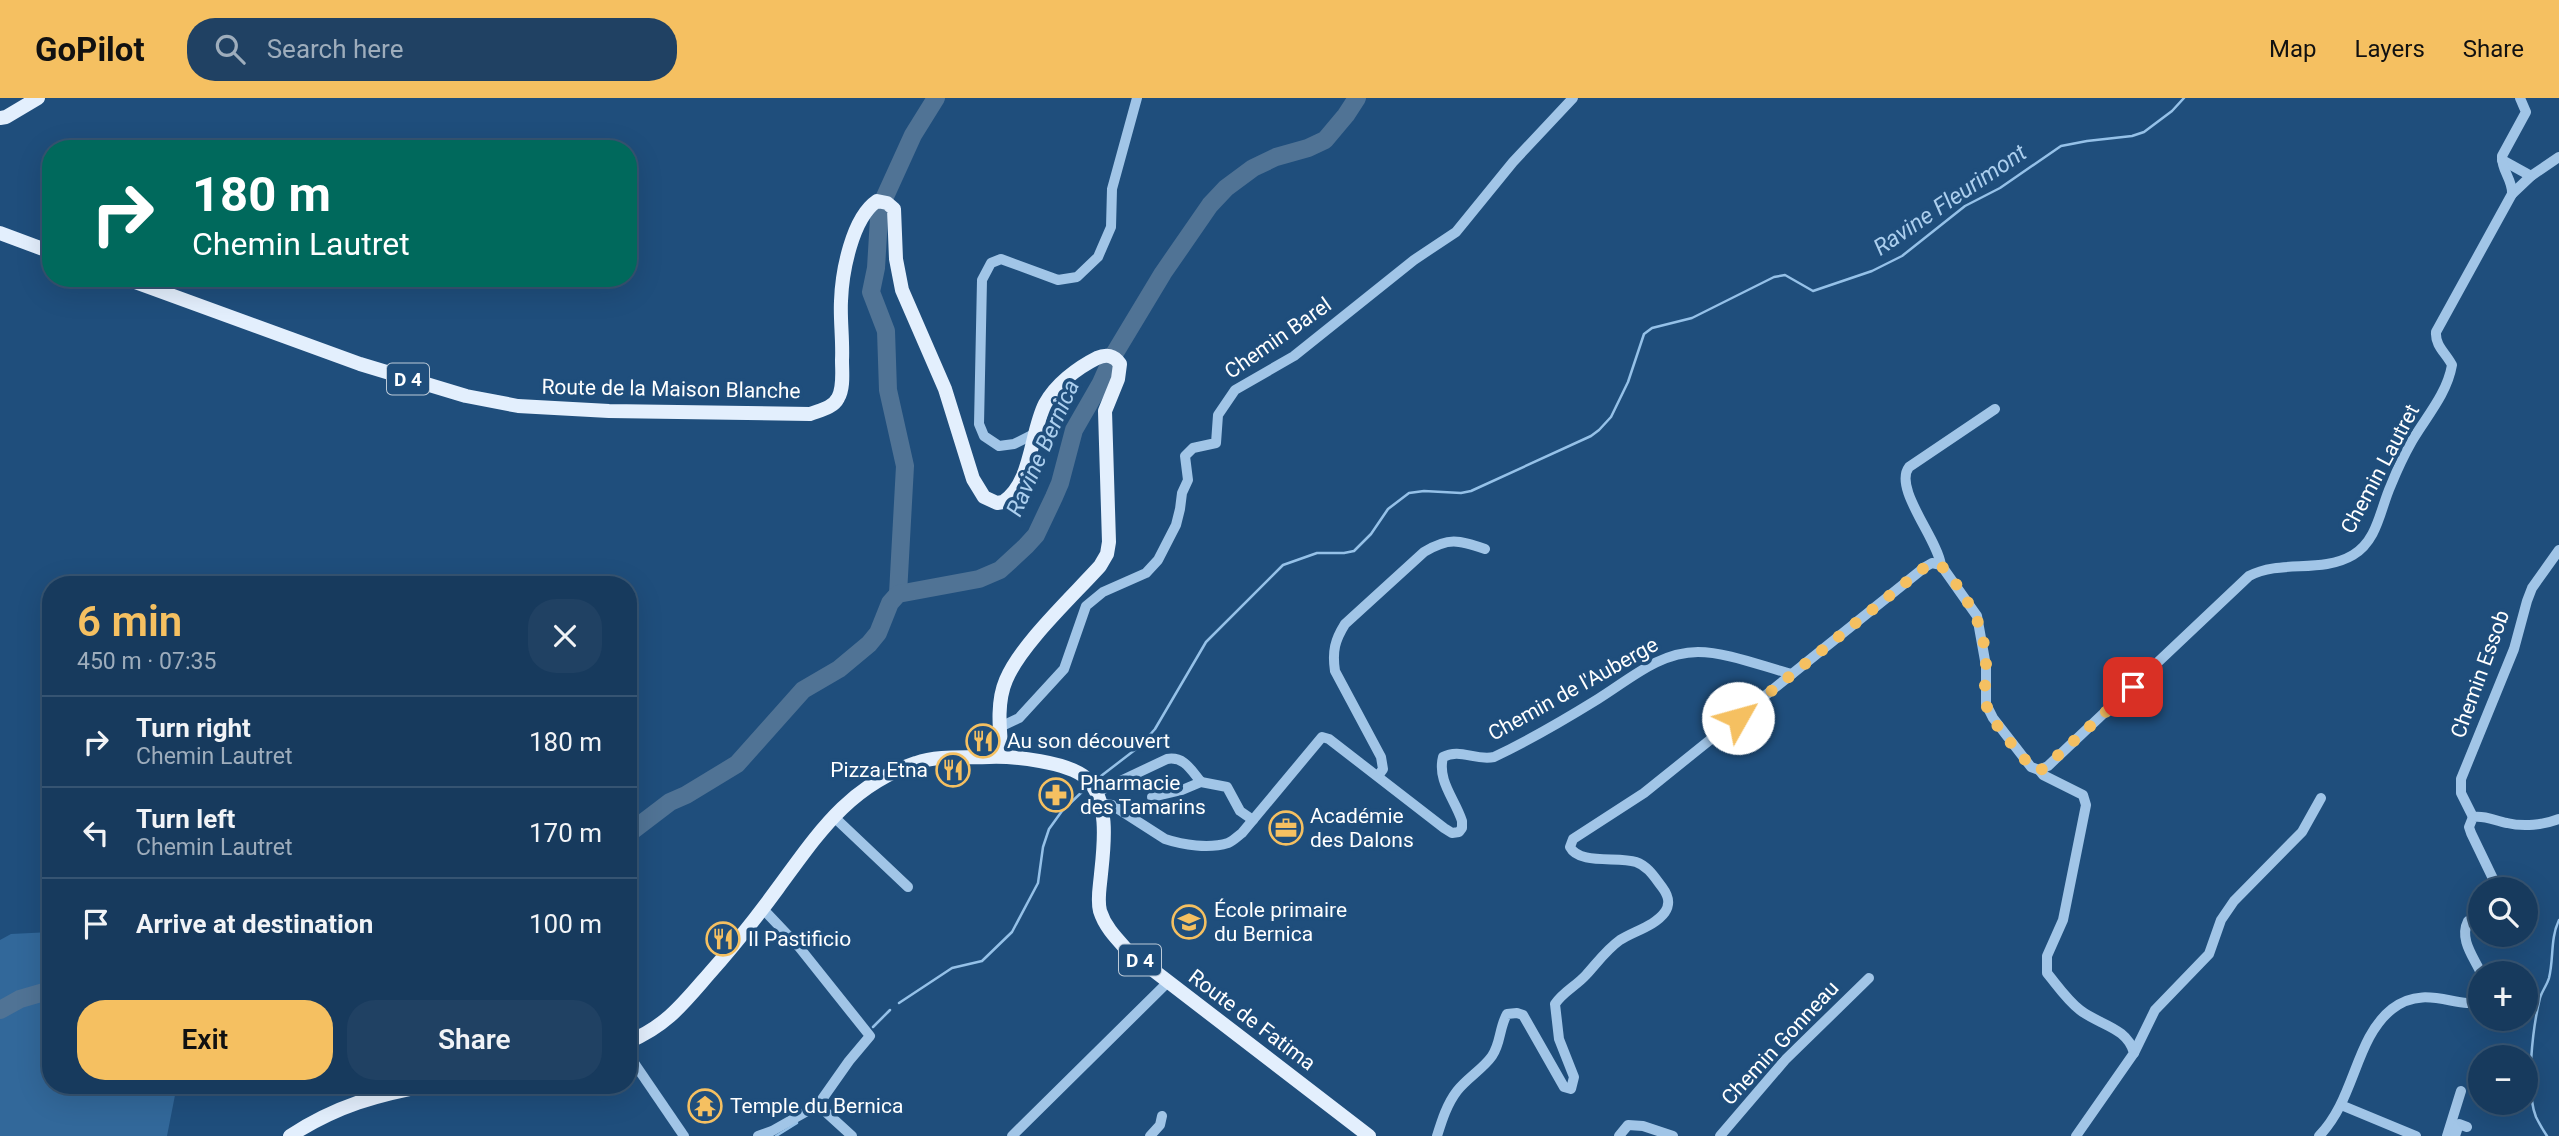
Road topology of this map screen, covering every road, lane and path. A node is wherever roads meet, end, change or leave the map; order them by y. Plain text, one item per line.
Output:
1 (38, 98) edge
2 (1137, 98) edge
3 (1573, 98) edge
4 (2521, 98) edge
5 (0, 118) edge
6 (2559, 157) edge
7 (2502, 160) junction
8 (2531, 176) junction
9 (2512, 194) junction
10 (0, 233) edge
11 (42, 249) edge
12 (149, 287) edge
13 (1995, 409) dead end
14 (1034, 434) junction
15 (1485, 549) dead end
16 (2559, 550) edge
17 (1941, 565) junction
18 (1792, 674) junction
19 (1000, 727) junction
20 (1002, 756) junction
21 (2039, 770) junction
22 (1378, 776) junction
23 (1201, 782) junction
24 (1152, 797) dead end
25 (1098, 798) junction
26 (2322, 798) dead end
27 (833, 816) junction
28 (2473, 817) junction
29 (2559, 819) edge
30 (1253, 820) junction
31 (2492, 877) edge
32 (908, 887) dead end
33 (763, 909) junction
34 (2468, 921) edge
35 (2468, 946) edge
36 (1869, 978) dead end
37 (1168, 982) junction
38 (2468, 1003) edge
39 (637, 1037) edge
40 (2134, 1053) junction
41 (637, 1067) edge
42 (2461, 1091) dead end
43 (383, 1094) edge
44 (818, 1105) junction
45 (2341, 1105) junction
46 (1161, 1116) dead end
47 (2467, 1127) dead end
48 (2395, 1132) edge
49 (290, 1136) edge
50 (684, 1136) edge
51 (758, 1136) edge
52 (852, 1136) edge
53 (1012, 1136) edge
54 (1150, 1136) edge
55 (1369, 1136) edge
56 (1437, 1136) edge
57 (1619, 1136) edge
58 (1673, 1136) edge
59 (1720, 1136) edge
60 (2076, 1136) edge
61 (2319, 1136) edge
62 (2416, 1136) edge
63 (2447, 1136) edge
64 (2455, 1136) edge

1 - 5 main road
2 - 14 street
3 - 19 street, Chemin Barel
4 - 7 street
6 - 8 street, Chemin Lautret
7 - 8 street
7 - 9 street
8 - 9 street, Chemin Lautret
9 - 21 street, Chemin Lautret
10 - 11 main road
12 - 14 main road, Route de la Maison Blanche / D 4
13 - 17 street
14 - 19 main road, Route de la Maison Blanche / D 4
15 - 22 street
16 - 28 street, Chemin Essob
17 - 18 street
17 - 21 street
18 - 22 street, Chemin de l'Auberge
18 - 56 street
19 - 20 main road, Route de la Maison Blanche / D 4
20 - 25 main road
20 - 27 main road
21 - 40 street
22 - 30 street, Chemin de l'Auberge
23 - 24 street
23 - 25 street
23 - 30 street
25 - 30 street, Chemin de l'Auberge
25 - 37 main road, Route de Fatima / D 4
26 - 40 street
27 - 32 street
27 - 33 main road
28 - 29 street
28 - 31 street, Chemin Essob
33 - 39 main road
33 - 44 street
34 - 35 street
36 - 59 street, Chemin Gonneau
37 - 53 street
37 - 55 main road, Route de Fatima / D 4
38 - 45 street
40 - 60 street
41 - 50 street
42 - 63 street
43 - 49 main road
44 - 51 street
44 - 52 street
45 - 48 street
45 - 61 street
46 - 54 street
47 - 64 street
48 - 62 street
57 - 58 street

